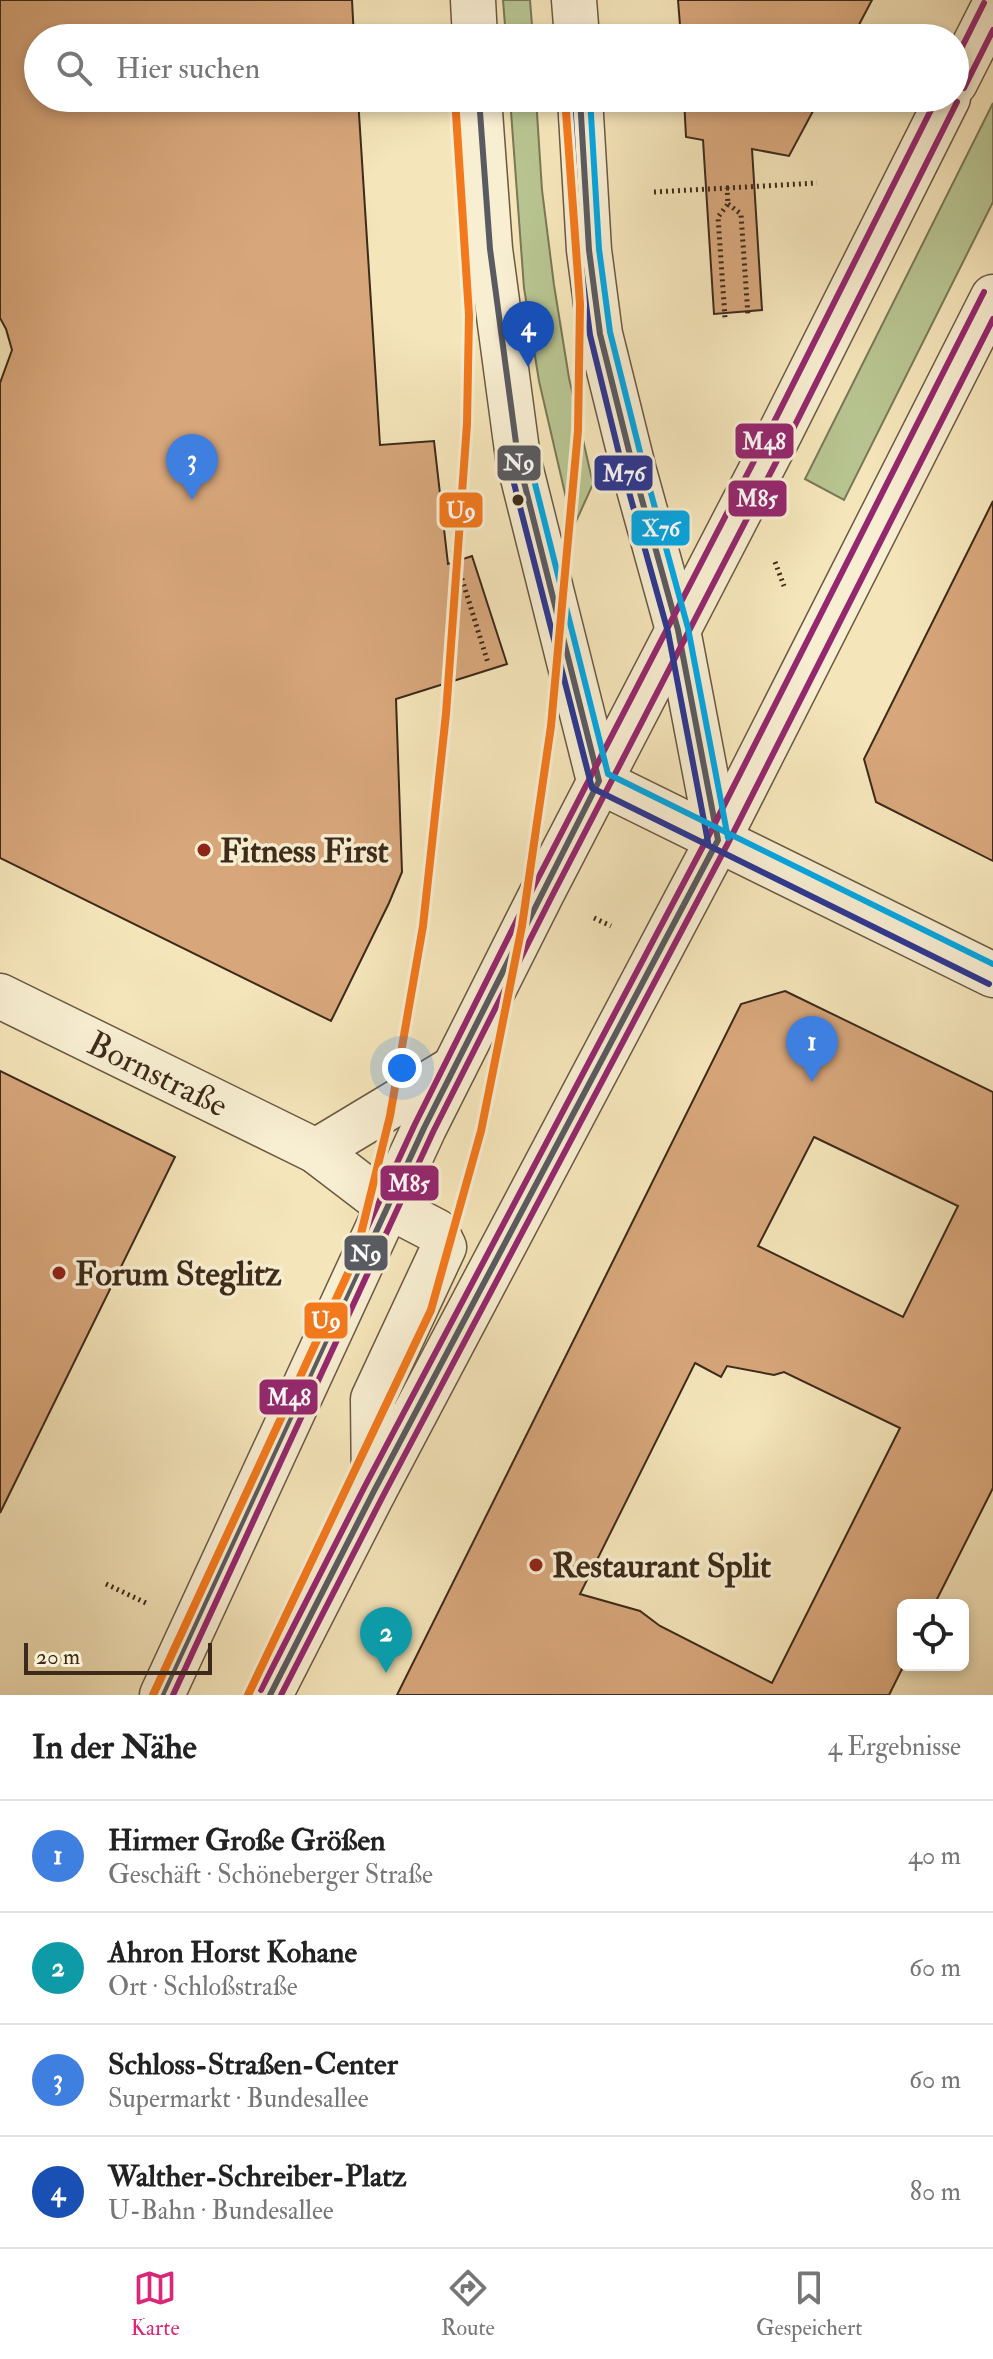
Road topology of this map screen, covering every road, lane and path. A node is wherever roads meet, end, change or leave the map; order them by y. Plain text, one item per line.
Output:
1 (473, 0) edge
2 (574, 0) edge
3 (993, 8) edge
4 (474, 24) edge
5 (576, 24) edge
6 (969, 55) edge
7 (480, 112) edge
8 (581, 112) edge
9 (941, 112) edge
10 (817, 183) dead end
11 (727, 188) junction
12 (654, 192) dead end
13 (728, 204) junction
14 (993, 297) edge
15 (748, 316) dead end
16 (725, 318) dead end
17 (453, 550) dead end
18 (770, 550) dead end
19 (786, 591) dead end
20 (678, 630) junction
21 (488, 663) dead end
22 (599, 781) junction
23 (718, 840) junction
24 (993, 975) edge
25 (0, 996) edge
26 (454, 1068) junction
27 (316, 1151) junction
28 (388, 1206) junction
29 (374, 1491) junction
30 (106, 1584) dead end
31 (150, 1605) dead end
32 (162, 1695) edge
33 (270, 1695) edge

1 - 4 street
2 - 5 street
3 - 6 street
7 - 22 street
8 - 20 street
9 - 20 street
10 - 11 path
11 - 12 path
11 - 13 path
13 - 15 path
13 - 16 path
14 - 23 street
17 - 21 path
18 - 19 path
20 - 22 street
20 - 23 street
22 - 23 street
22 - 26 street
23 - 24 street
23 - 29 street
25 - 27 street, Bornstraße
26 - 27 street
26 - 28 street
27 - 28 street, Bornstraße
28 - 29 street, Bornstraße
28 - 32 street
29 - 33 street
30 - 31 path

